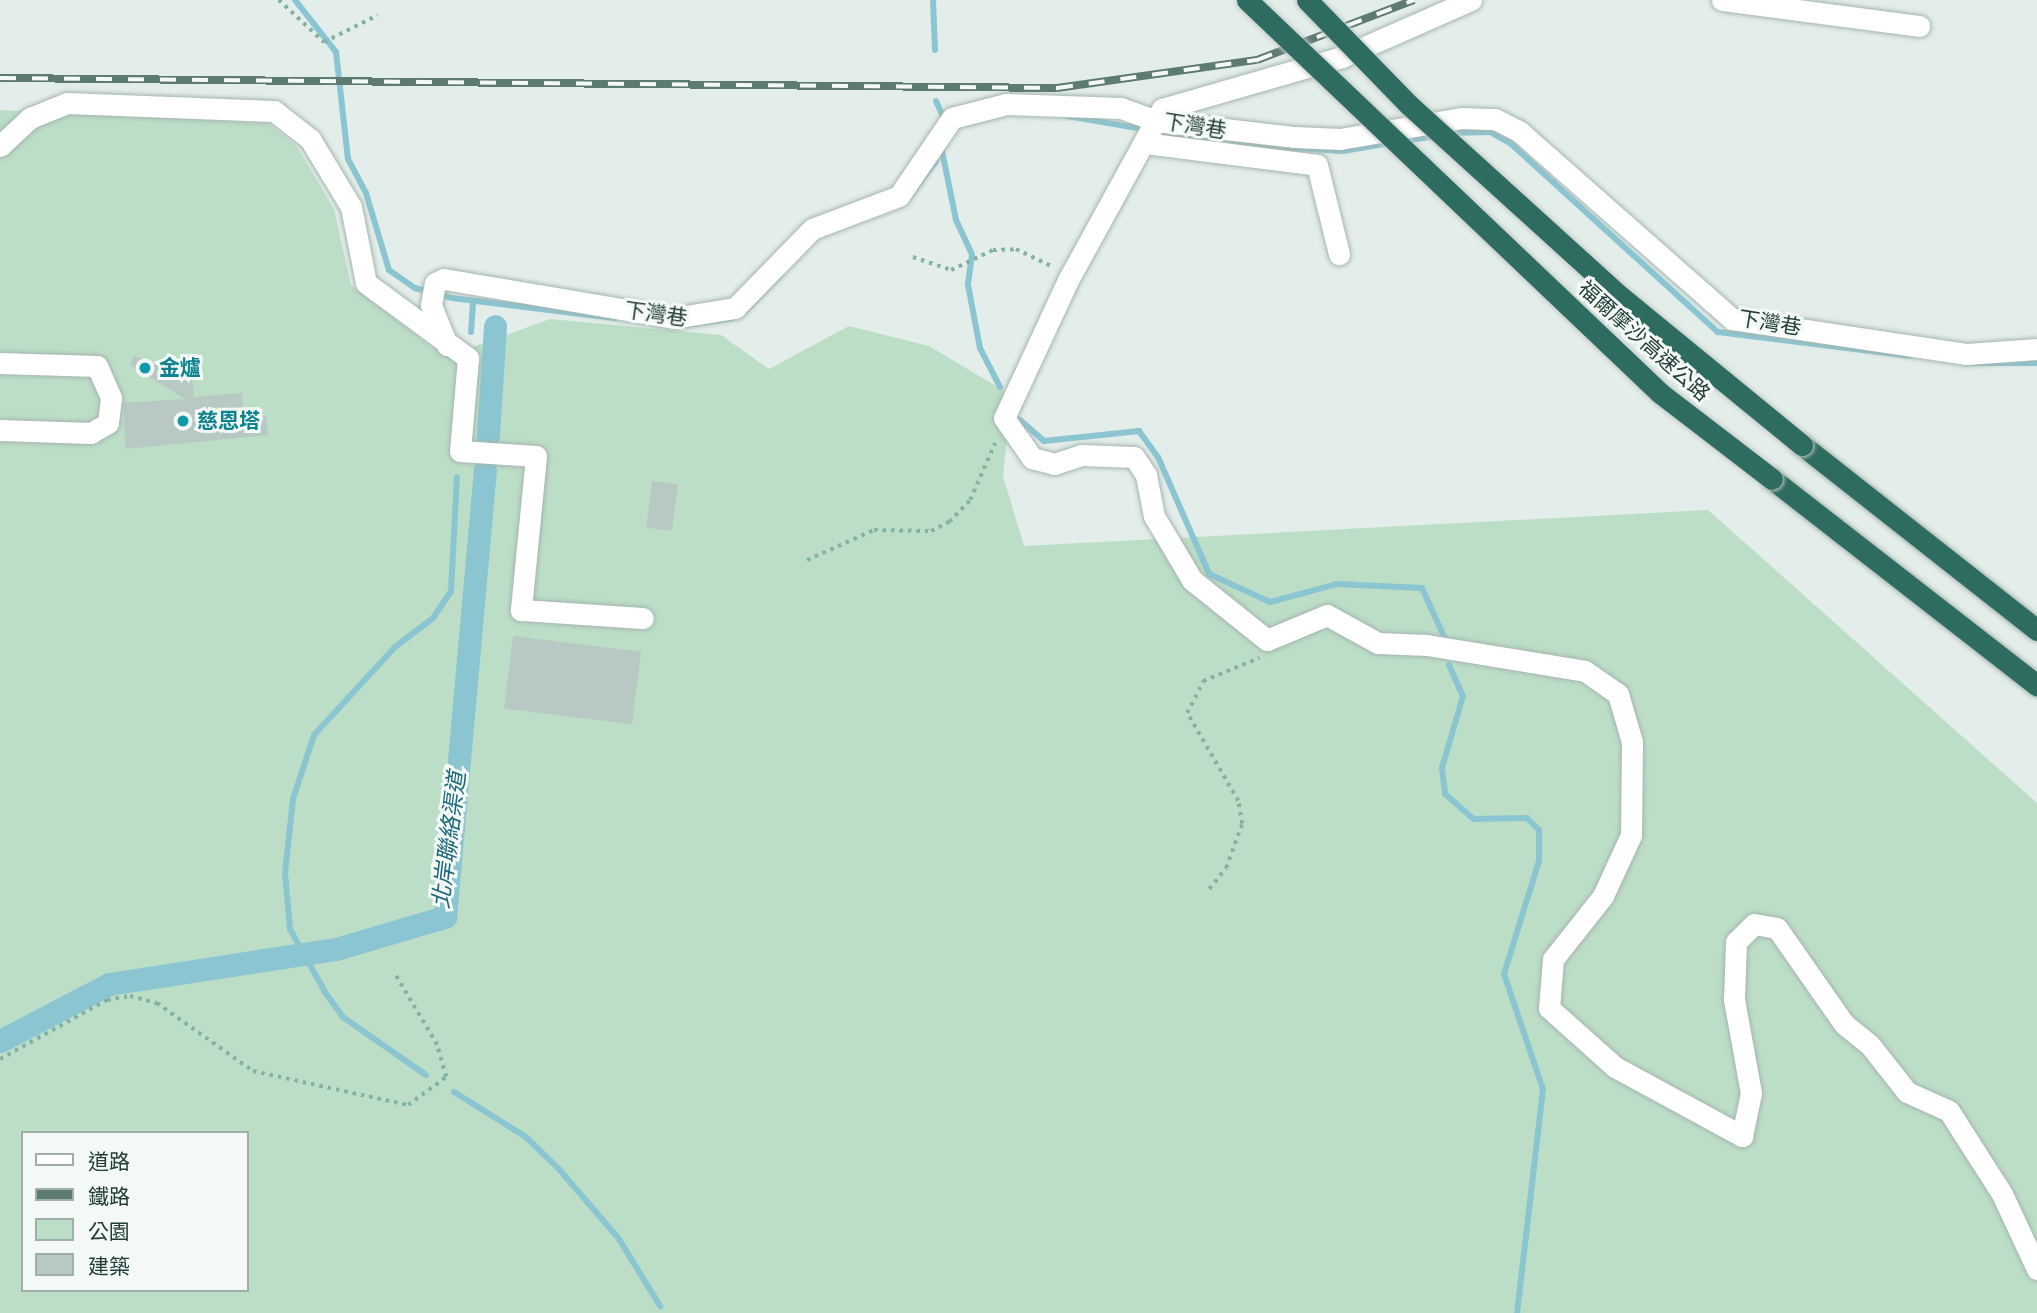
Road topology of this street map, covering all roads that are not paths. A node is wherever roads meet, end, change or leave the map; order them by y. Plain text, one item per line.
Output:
1 (1247, 0) edge
2 (1307, 0) edge
3 (1471, 0) edge
4 (1722, 0) edge
5 (1919, 26) dead end
6 (1156, 121) junction
7 (1143, 143) junction
8 (0, 146) edge
9 (1339, 254) dead end
10 (447, 345) junction
11 (2037, 348) edge
12 (0, 363) edge
13 (0, 430) edge
14 (643, 618) dead end
15 (2037, 631) edge
16 (2037, 685) edge
17 (2037, 1269) edge

1 - 16 highway, 福爾摩沙高速公路, bridge
2 - 15 highway, 福爾摩沙高速公路, bridge
3 - 6 street
4 - 5 street
6 - 7 street
6 - 10 street, 下灣巷
6 - 11 street, 下灣巷
7 - 9 street
7 - 17 street
8 - 10 street
10 - 14 street
12 - 13 street

